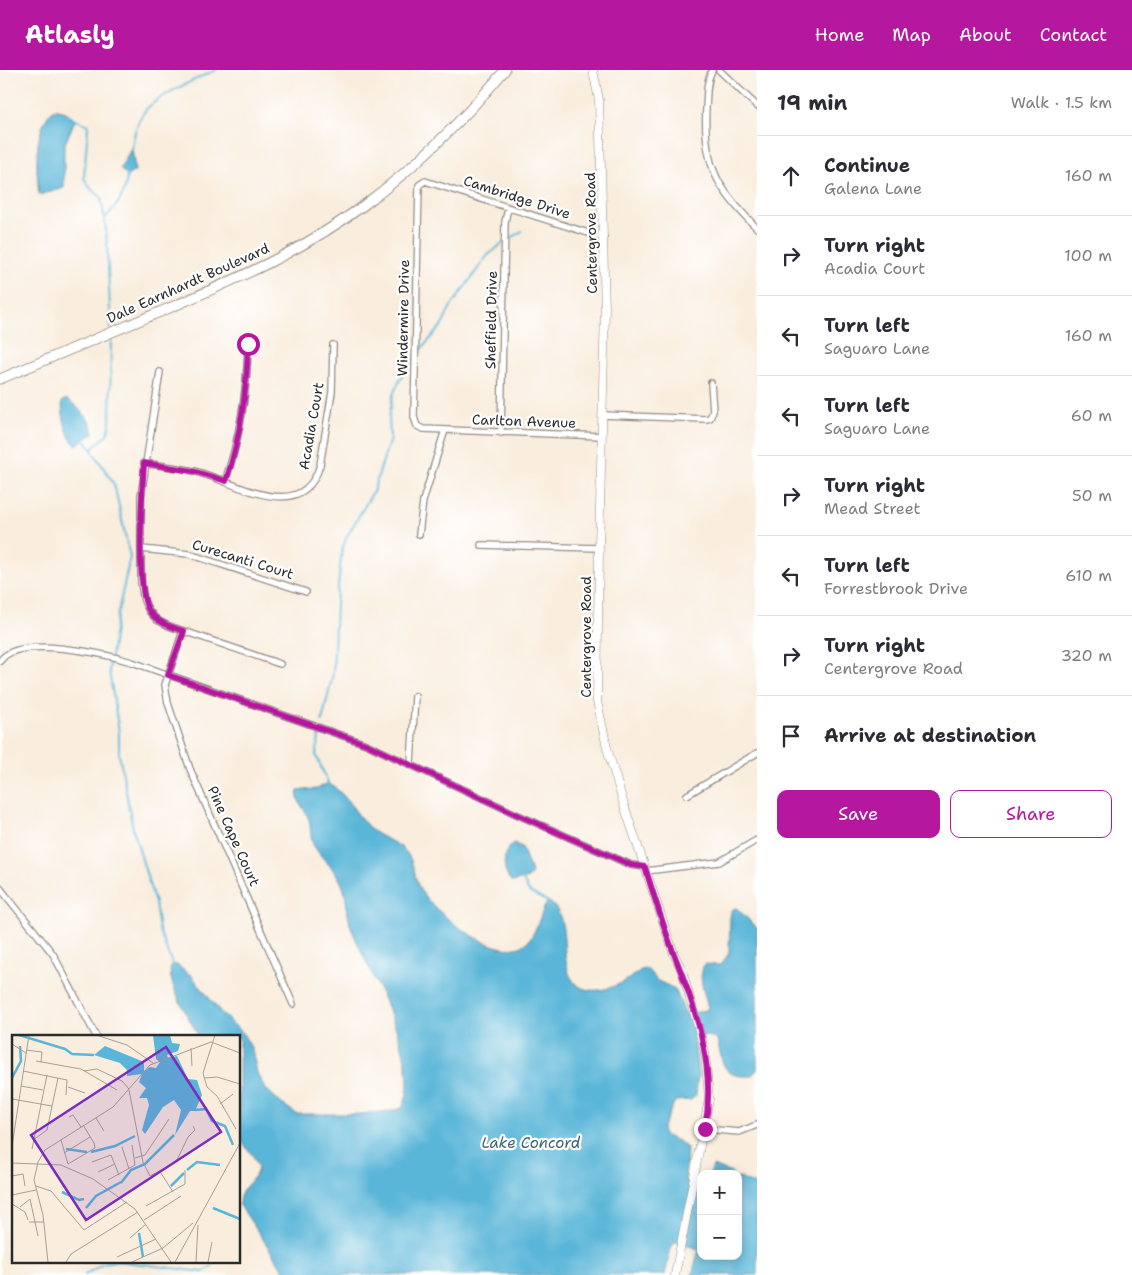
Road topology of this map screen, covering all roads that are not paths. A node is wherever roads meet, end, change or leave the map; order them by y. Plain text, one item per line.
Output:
1 (505, 70) edge
2 (593, 70) edge
3 (712, 70) edge
4 (719, 70) edge
5 (757, 106) edge
6 (421, 182) joint
7 (508, 208) junction
8 (757, 228) edge
9 (604, 238) junction
10 (248, 344) dead end
11 (333, 345) dead end
12 (160, 372) dead end
13 (0, 379) edge
14 (710, 383) dead end
15 (602, 415) junction
16 (445, 430) junction
17 (501, 433) junction
18 (602, 436) junction
19 (144, 463) junction
20 (226, 481) junction
21 (419, 534) dead end
22 (482, 546) dead end
23 (599, 548) junction
24 (142, 549) junction
25 (306, 592) dead end
26 (184, 631) junction
27 (0, 661) edge
28 (280, 664) dead end
29 (168, 675) junction
30 (415, 696) dead end
31 (757, 752) edge
32 (412, 764) junction
33 (687, 795) dead end
34 (757, 840) edge
35 (646, 869) junction
36 (0, 888) edge
37 (293, 1004) dead end
38 (95, 1035) edge
39 (757, 1125) edge
40 (705, 1129) junction
41 (675, 1275) edge

1 - 13 main road, Dale Earnhardt Boulevard
2 - 9 street, Centergrove Road
3 - 8 street
4 - 5 street
6 - 7 street, Cambridge Drive
6 - 16 street, Windermire Drive
7 - 9 street, Cambridge Drive
7 - 17 street, Sheffield Drive
9 - 15 street, Centergrove Road
10 - 20 street
11 - 20 street, Acadia Court
12 - 19 street
14 - 15 street
15 - 18 street, Centergrove Road
16 - 17 street, Carlton Avenue
16 - 21 street
17 - 18 street, Carlton Avenue
18 - 23 street, Centergrove Road
19 - 20 street, Acadia Court
19 - 24 street
22 - 23 street
23 - 35 street, Centergrove Road
24 - 25 street, Curecanti Court
24 - 26 street
26 - 28 street
26 - 29 street, Pine Cape Court
27 - 29 street
29 - 32 street
29 - 37 street, Pine Cape Court
30 - 32 street
31 - 33 street
32 - 35 street
34 - 35 street
35 - 40 street, Centergrove Road
36 - 38 street
39 - 40 street
40 - 41 street, Centergrove Road

